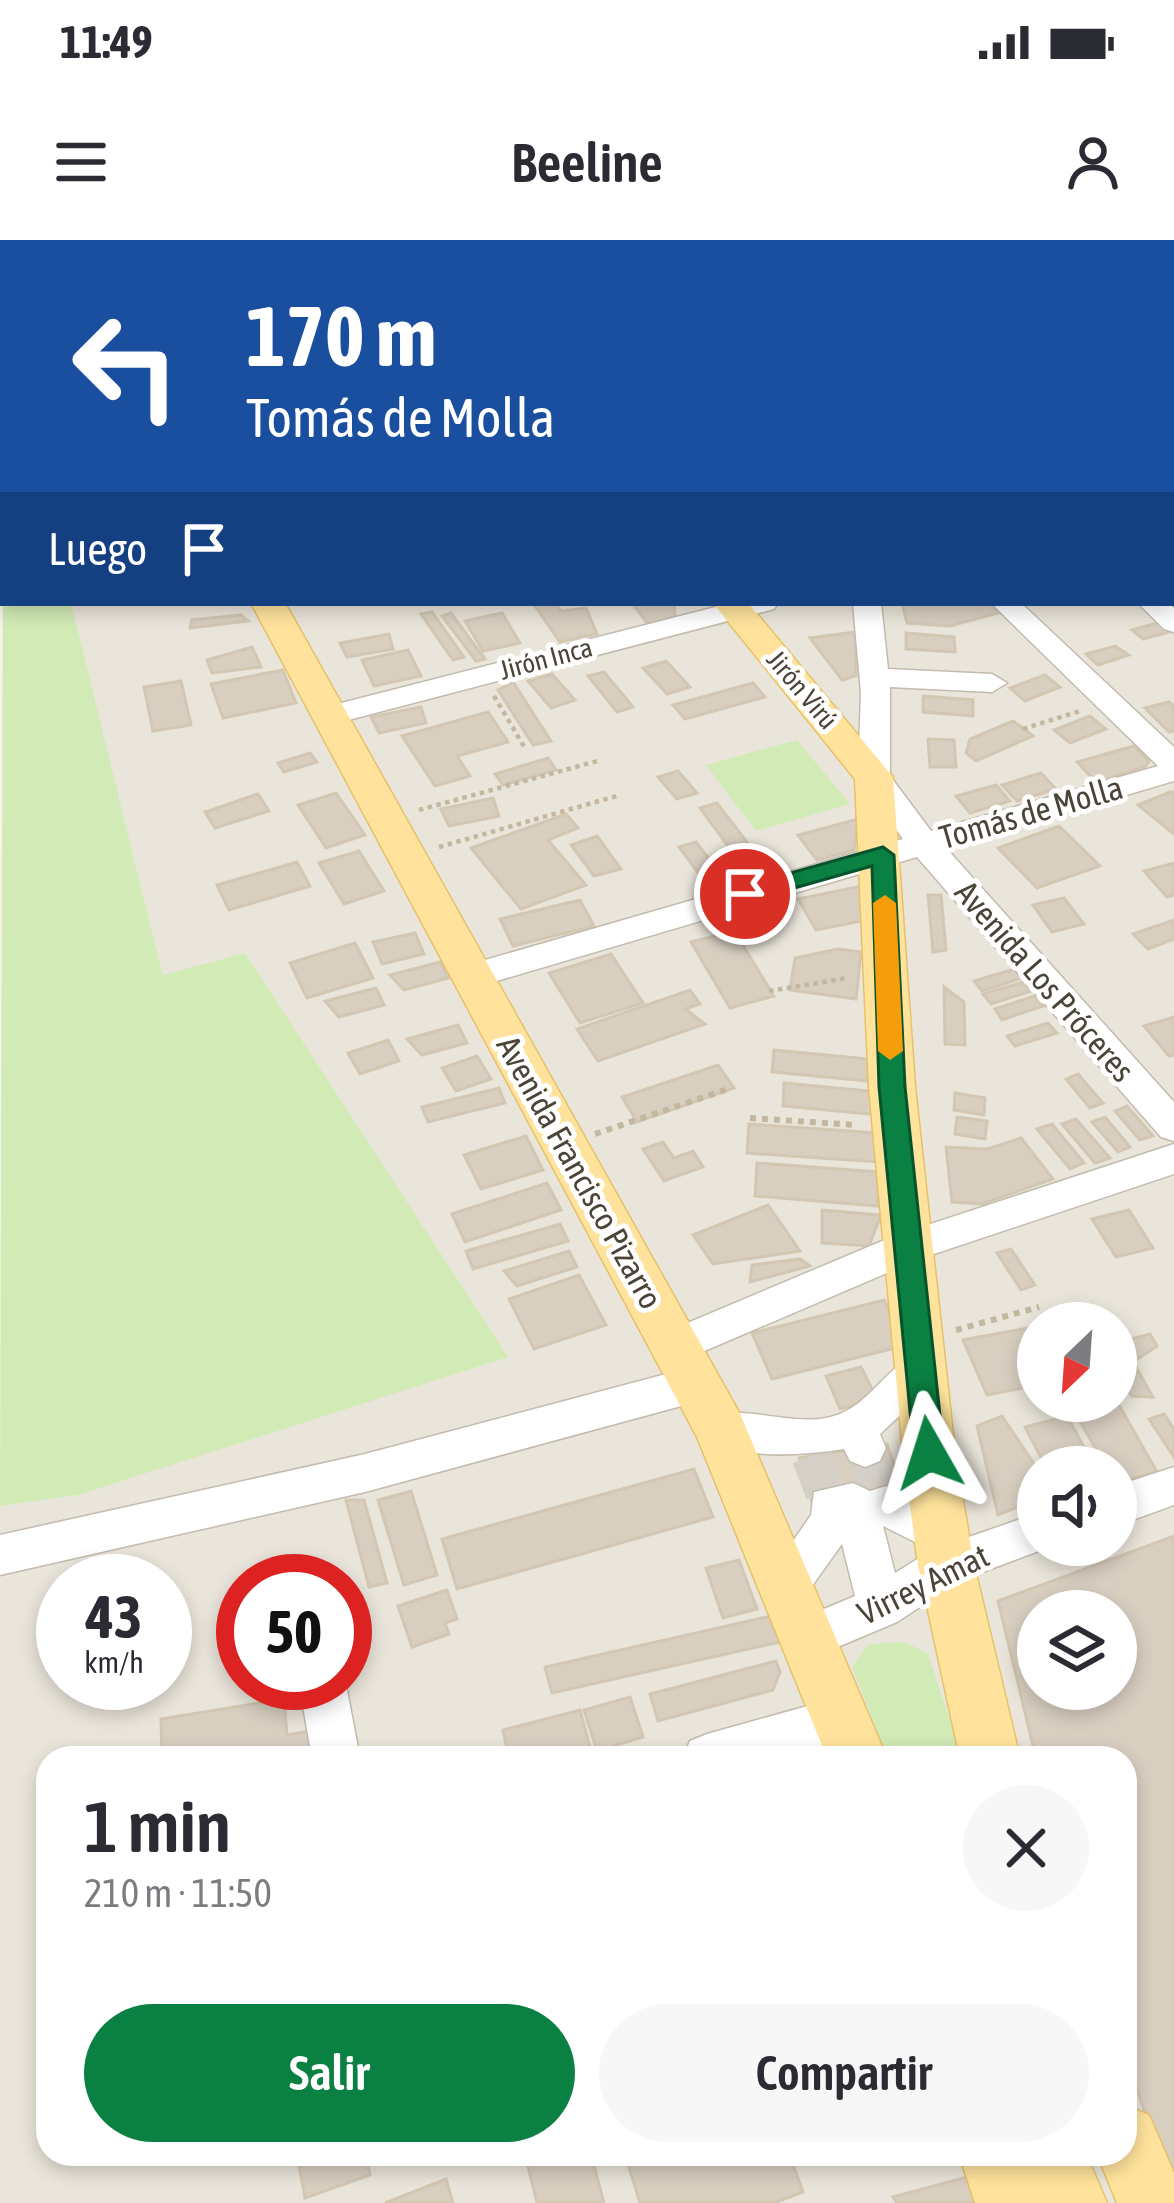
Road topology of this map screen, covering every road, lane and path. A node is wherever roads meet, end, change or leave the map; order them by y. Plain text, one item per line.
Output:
1 (270, 606) edge
2 (739, 606) edge
3 (744, 606) edge
4 (867, 606) edge
5 (1008, 606) edge
6 (482, 676) junction
7 (875, 677) junction
8 (992, 683) dead end
9 (1108, 702) junction
10 (329, 716) junction
11 (1023, 729) dead end
12 (526, 750) dead end
13 (601, 760) dead end
14 (1174, 767) edge
15 (874, 777) junction
16 (620, 795) dead end
17 (397, 837) junction
18 (903, 849) junction
19 (887, 975) junction
20 (473, 976) junction
21 (769, 991) dead end
22 (728, 1089) dead end
23 (750, 1118) dead end
24 (1174, 1126) edge
25 (896, 1128) junction
26 (566, 1144) junction
27 (1174, 1159) edge
28 (908, 1247) junction
29 (1017, 1316) edge
30 (919, 1356) junction
31 (685, 1365) junction
32 (721, 1430) junction
33 (1174, 1486) edge
34 (1137, 1499) edge
35 (857, 1508) junction
36 (1017, 1537) edge
37 (945, 1550) junction
38 (0, 1555) edge
39 (786, 1585) junction
40 (881, 1607) junction
41 (809, 1637) junction
42 (328, 1710) edge
43 (850, 1739) edge
44 (335, 1746) edge
45 (797, 1746) edge
46 (987, 1746) edge
47 (997, 2166) edge
48 (1056, 2166) edge
49 (1136, 2166) edge
50 (1010, 2203) edge
51 (1072, 2203) edge
52 (1152, 2203) edge

1 - 10 main road, Avenida Francisco Pizarro
2 - 6 street, Jirón Inca
3 - 15 main road, Jirón Virú
4 - 7 street
5 - 9 street
6 - 10 street, Jirón Inca
6 - 12 path
7 - 8 street
7 - 15 street
9 - 11 path
9 - 14 street
10 - 17 main road, Avenida Francisco Pizarro
13 - 17 path
14 - 18 street, Tomás de Molla
15 - 18 main road
16 - 17 path
17 - 20 main road, Avenida Francisco Pizarro
18 - 19 main road
18 - 20 street, Tomás de Molla
18 - 24 street, Avenida Los Próceres
19 - 21 path
19 - 25 main road
20 - 26 main road, Avenida Francisco Pizarro
22 - 26 path
23 - 25 path
25 - 28 main road
26 - 31 main road, Avenida Francisco Pizarro
27 - 28 street
28 - 30 main road
28 - 31 street
29 - 30 path
30 - 32 street
30 - 37 main road
31 - 32 main road, Avenida Francisco Pizarro
31 - 38 street
32 - 39 main road, Avenida Francisco Pizarro
33 - 34 street
35 - 37 street
35 - 39 street
35 - 40 street
36 - 37 street, Virrey Amat
37 - 40 street, Virrey Amat
37 - 46 main road
39 - 41 main road, Avenida Francisco Pizarro
40 - 41 street, Virrey Amat
41 - 43 main road, Avenida Francisco Pizarro
42 - 44 street
43 - 45 street
47 - 50 main road
48 - 51 main road
49 - 52 main road

